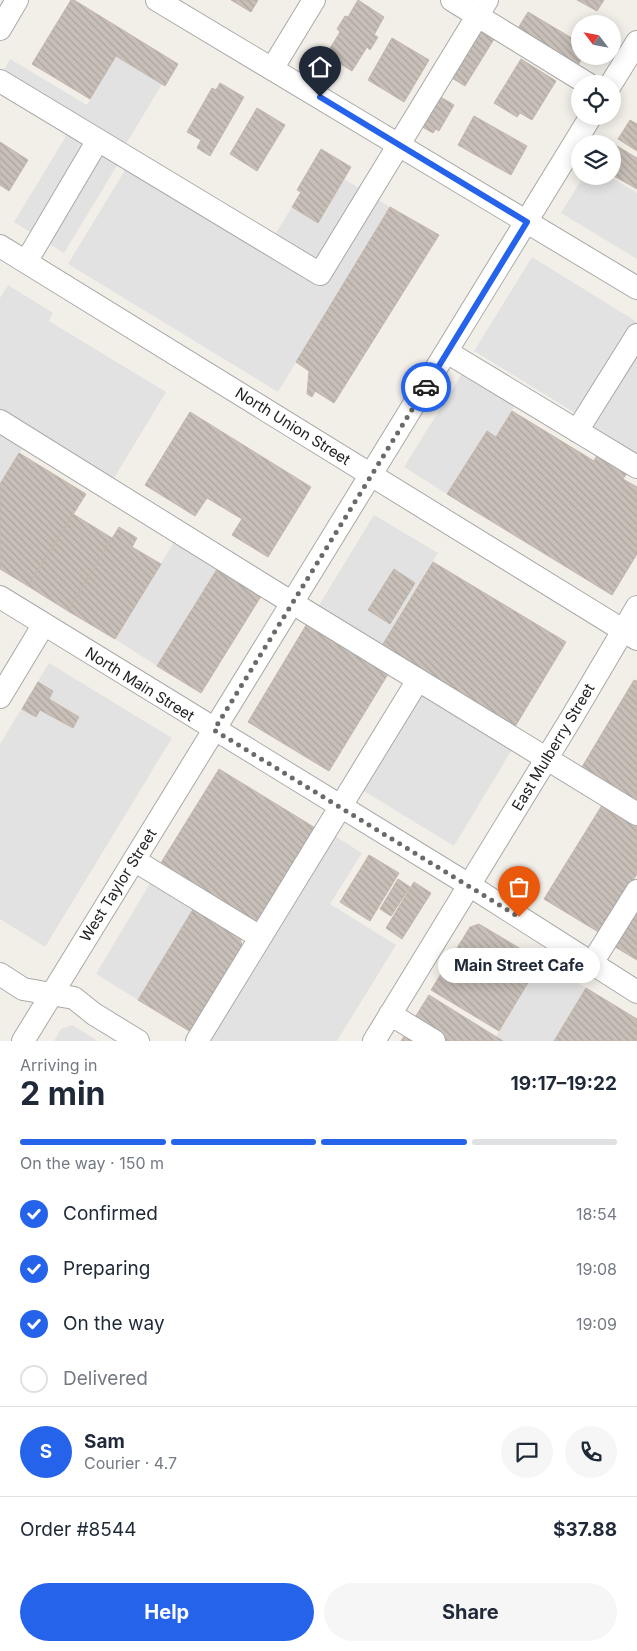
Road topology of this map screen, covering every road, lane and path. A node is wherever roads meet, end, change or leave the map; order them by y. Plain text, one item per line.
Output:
1 (17, 0) edge
2 (157, 0) edge
3 (314, 0) edge
4 (452, 0) edge
5 (482, 8) edge
6 (0, 29) edge
7 (637, 42) edge
8 (272, 69) junction
9 (575, 75) edge
10 (617, 75) edge
11 (0, 81) edge
12 (586, 125) edge
13 (98, 140) junction
14 (399, 145) junction
15 (527, 222) junction
16 (0, 246) edge
17 (26, 262) junction
18 (637, 288) edge
19 (637, 335) edge
20 (447, 352) junction
21 (0, 421) edge
22 (577, 431) junction
23 (637, 467) edge
24 (371, 474) junction
25 (0, 597) edge
26 (291, 602) junction
27 (637, 607) edge
28 (44, 624) junction
29 (630, 634) edge
30 (418, 680) junction
31 (0, 697) edge
32 (214, 730) junction
33 (547, 759) junction
34 (340, 807) junction
35 (637, 814) edge
36 (134, 860) junction
37 (469, 885) junction
38 (637, 891) edge
39 (260, 937) junction
40 (592, 963) junction
41 (0, 974) edge
42 (637, 992) edge
43 (52, 993) junction
44 (390, 1014) junction
45 (23, 1041) edge
46 (138, 1041) edge
47 (197, 1041) edge
48 (374, 1041) edge
49 (434, 1041) edge

1 - 6 street
2 - 8 street
3 - 8 street
4 - 5 street
5 - 9 street
5 - 14 street
7 - 10 street
8 - 14 street
11 - 13 street
12 - 15 street, West Taylor Street
13 - 14 street
13 - 17 street
14 - 15 street
15 - 18 street
15 - 20 street, West Taylor Street
16 - 17 street, North Union Street
17 - 24 street, North Union Street
19 - 22 street
20 - 22 street
20 - 24 street, West Taylor Street
21 - 26 street
22 - 23 street
24 - 26 street, West Taylor Street
24 - 29 street, North Union Street
25 - 28 street, North Main Street
26 - 30 street
26 - 32 street, West Taylor Street
27 - 29 street, East Mulberry Street
28 - 31 street
28 - 32 street, North Main Street
29 - 33 street, East Mulberry Street
30 - 33 street
30 - 34 street
32 - 34 street, North Main Street
32 - 36 street, West Taylor Street
33 - 35 street
33 - 37 street, East Mulberry Street
34 - 37 street, North Main Street
34 - 39 street
36 - 39 street
36 - 43 street, West Taylor Street
37 - 40 street, North Main Street
37 - 44 street, East Mulberry Street
38 - 40 street
39 - 47 street
40 - 42 street, North Main Street
41 - 43 street
43 - 45 street, West Taylor Street
43 - 46 street
44 - 48 street, East Mulberry Street
44 - 49 street

